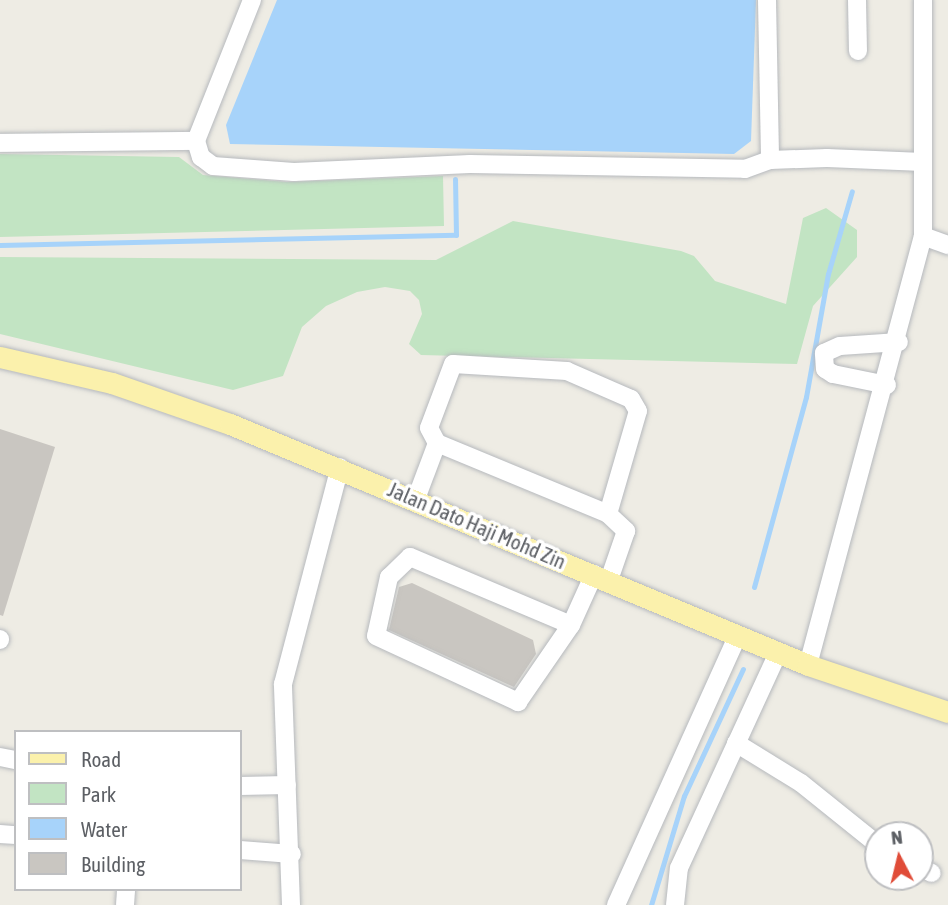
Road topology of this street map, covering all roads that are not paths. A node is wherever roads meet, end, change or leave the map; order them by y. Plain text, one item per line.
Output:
1 (252, 0) edge
2 (767, 0) edge
3 (857, 0) edge
4 (923, 0) edge
5 (858, 51) dead end
6 (196, 141) junction
7 (0, 143) edge
8 (770, 160) junction
9 (923, 162) junction
10 (923, 236) junction
11 (948, 244) edge
12 (899, 342) junction
13 (0, 357) edge
14 (887, 385) junction
15 (437, 443) junction
16 (340, 467) junction
17 (416, 499) junction
18 (608, 514) junction
19 (601, 577) junction
20 (570, 625) junction
21 (738, 635) junction
22 (778, 653) junction
23 (808, 665) junction
24 (948, 712) edge
25 (736, 743) junction
26 (287, 785) junction
27 (242, 786) edge
28 (864, 834) edge
29 (242, 850) edge
30 (292, 854) junction
31 (291, 905) edge
32 (616, 905) edge
33 (675, 905) edge

1 - 6 street
2 - 8 street
3 - 5 street
4 - 9 street
6 - 7 street
6 - 8 street
8 - 9 street
9 - 10 street
10 - 11 street
10 - 12 street
12 - 14 street
12 - 14 street
13 - 16 main road, Jalan Dato Haji Mohd Zin
14 - 23 street
15 - 17 street
15 - 18 street
15 - 18 street
16 - 17 main road, Jalan Dato Haji Mohd Zin
16 - 26 street
17 - 19 main road, Jalan Dato Haji Mohd Zin
18 - 19 street
19 - 20 street
19 - 21 main road, Jalan Dato Haji Mohd Zin
20 - 20 street
21 - 22 main road, Jalan Dato Haji Mohd Zin
21 - 32 street
22 - 23 main road, Jalan Dato Haji Mohd Zin
22 - 25 street
23 - 24 main road, Jalan Dato Haji Mohd Zin
25 - 28 street
25 - 33 street
26 - 27 street
26 - 30 street
29 - 30 street
30 - 31 street

